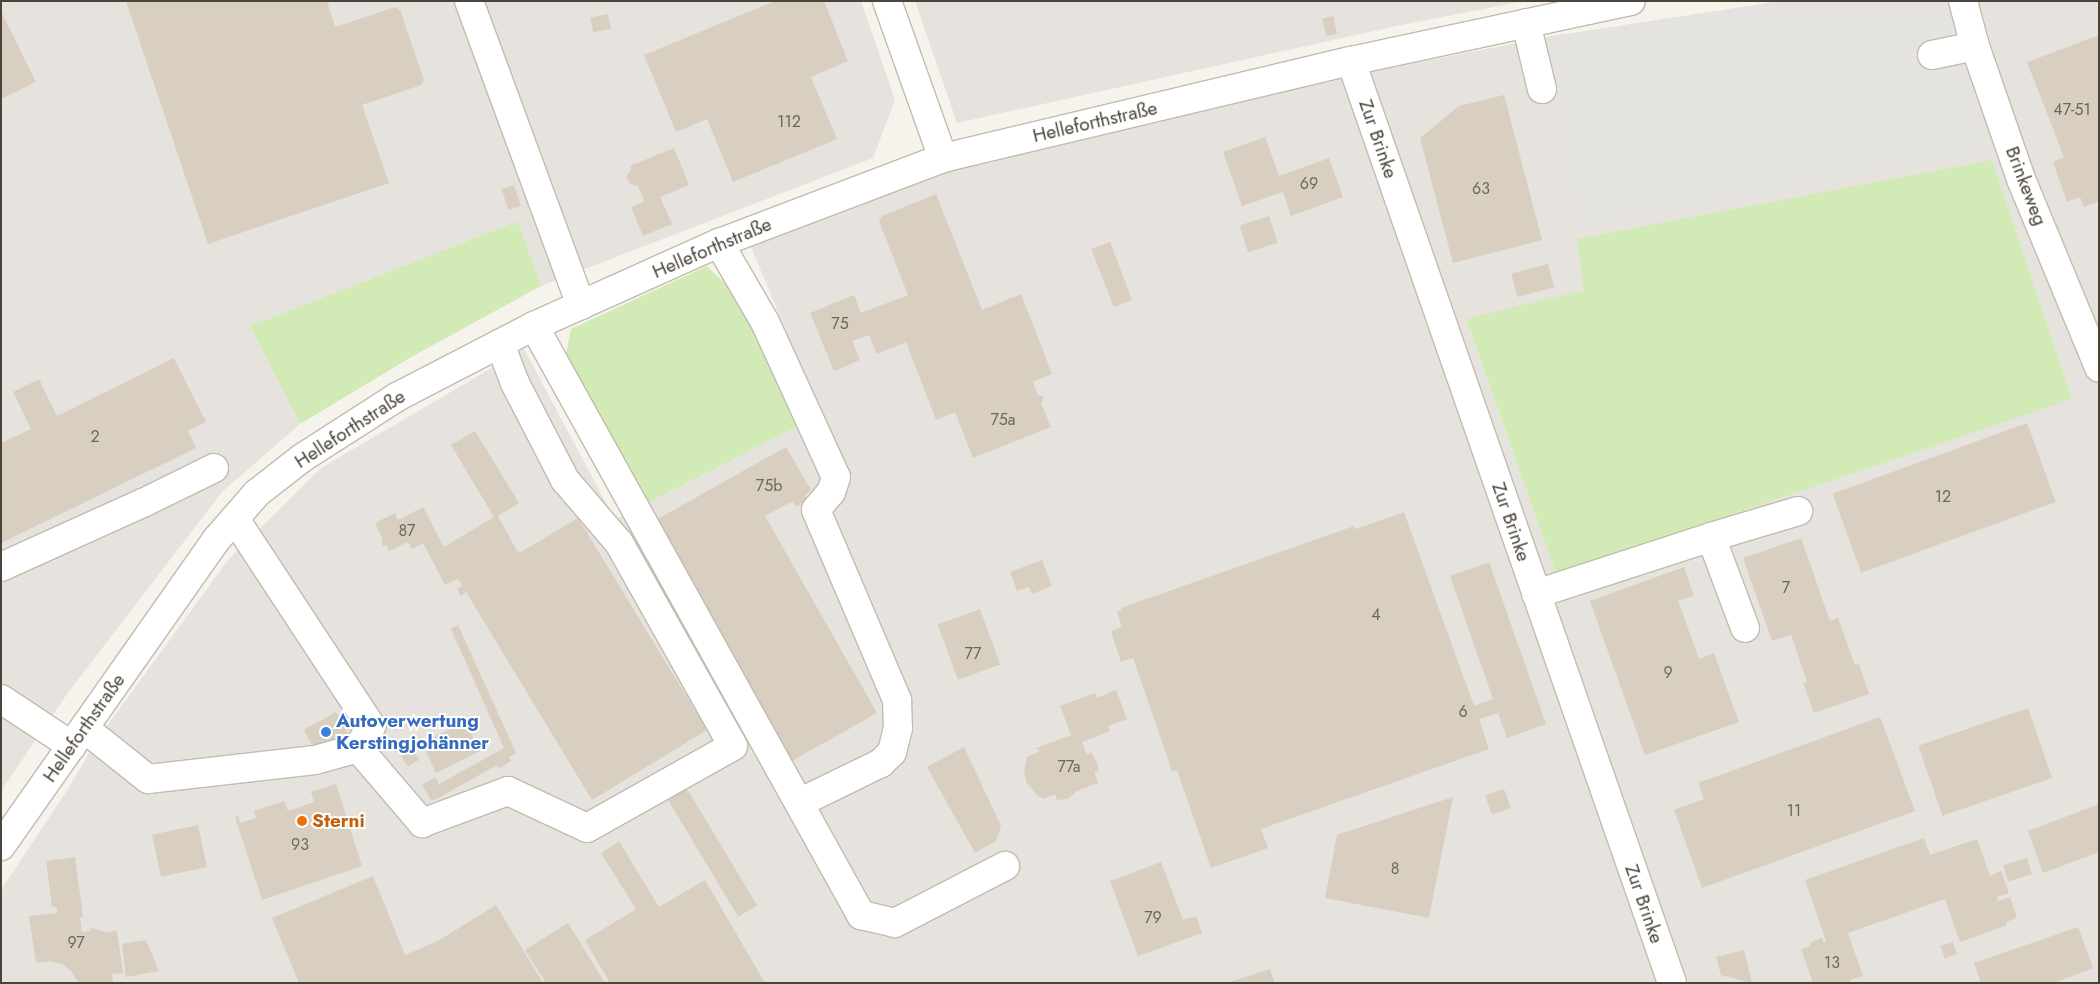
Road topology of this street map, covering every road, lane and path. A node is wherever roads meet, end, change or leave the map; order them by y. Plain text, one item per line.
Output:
1 (470, 1) edge
2 (887, 1) edge
3 (1631, 1) edge
4 (1963, 1) edge
5 (1526, 23) junction
6 (1975, 46) junction
7 (1932, 54) dead end
8 (1351, 61) junction
9 (1542, 89) dead end
10 (943, 158) junction
11 (719, 243) junction
12 (581, 304) junction
13 (534, 326) junction
14 (500, 344) junction
15 (2099, 367) edge
16 (214, 468) dead end
17 (1798, 511) dead end
18 (235, 519) junction
19 (1711, 538) junction
20 (1, 568) edge
21 (1536, 594) junction
22 (1745, 628) dead end
23 (1, 699) edge
24 (78, 737) junction
25 (358, 748) junction
26 (798, 803) junction
27 (1, 846) edge
28 (1005, 866) dead end
29 (1672, 983) edge

1 - 12 street
2 - 10 street
3 - 5 street, Helleforthstraße
4 - 6 street, Brinkeweg
5 - 8 street, Helleforthstraße
5 - 9 street
6 - 7 street
6 - 15 street, Brinkeweg
8 - 10 street, Helleforthstraße
8 - 21 street, Zur Brinke
10 - 11 street, Helleforthstraße
11 - 12 street, Helleforthstraße
11 - 26 street
12 - 13 street, Helleforthstraße
13 - 14 street, Helleforthstraße
13 - 26 street
14 - 18 street, Helleforthstraße
14 - 25 street
16 - 20 street
17 - 19 street
18 - 24 street, Helleforthstraße
18 - 25 street
19 - 21 street
19 - 22 street
21 - 29 street, Zur Brinke
23 - 24 street
24 - 25 street
24 - 27 street, Helleforthstraße
26 - 28 street

